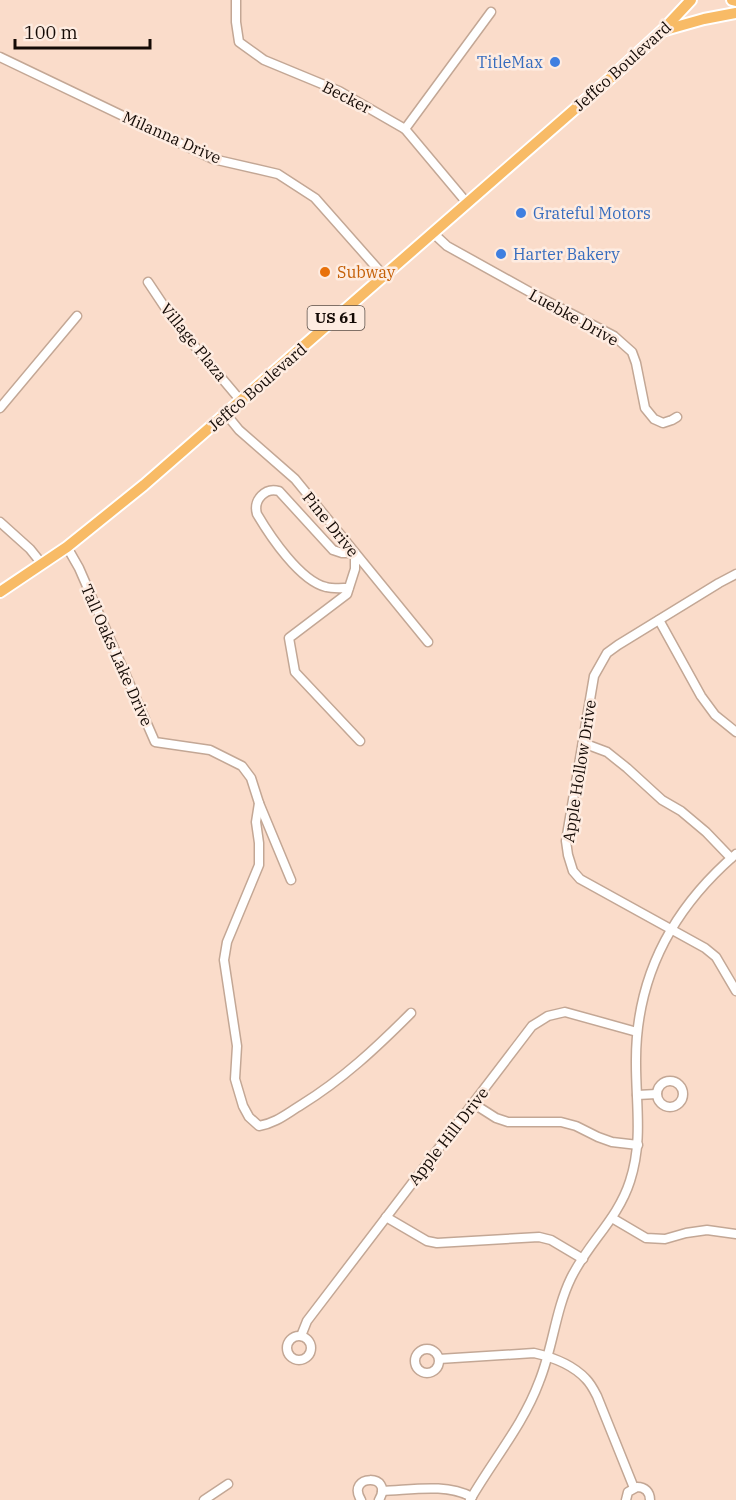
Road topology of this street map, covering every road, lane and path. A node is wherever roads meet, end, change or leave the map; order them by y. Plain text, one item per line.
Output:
1 (236, 0) edge
2 (691, 0) edge
3 (491, 12) dead end
4 (736, 13) edge
5 (662, 32) junction
6 (0, 57) edge
7 (405, 129) junction
8 (467, 203) junction
9 (433, 233) junction
10 (384, 276) junction
11 (148, 282) dead end
12 (77, 316) dead end
13 (242, 401) junction
14 (0, 408) edge
15 (225, 414) junction
16 (677, 417) dead end
17 (0, 522) edge
18 (67, 547) junction
19 (355, 553) junction
20 (42, 564) junction
21 (736, 574) edge
22 (349, 588) junction
23 (0, 592) edge
24 (659, 620) junction
25 (428, 642) dead end
26 (736, 732) edge
27 (360, 741) dead end
28 (583, 743) junction
29 (259, 803) junction
30 (734, 856) edge
31 (291, 880) dead end
32 (670, 930) junction
33 (736, 991) edge
34 (411, 1013) dead end
35 (637, 1032) junction
36 (657, 1094) dead end
37 (637, 1095) junction
38 (474, 1104) junction
39 (638, 1145) junction
40 (386, 1217) junction
41 (612, 1218) junction
42 (736, 1234) edge
43 (583, 1259) junction
44 (301, 1336) dead end
45 (548, 1356) junction
46 (440, 1359) dead end
47 (228, 1484) dead end
48 (634, 1488) junction
49 (381, 1496) edge
50 (471, 1498) edge
51 (204, 1500) edge
52 (361, 1500) edge
53 (626, 1500) edge
54 (650, 1500) edge

1 - 7 street, Becker
2 - 5 main road, Jeffco Boulevard / US 61
3 - 7 street
4 - 5 main road
5 - 8 main road, Jeffco Boulevard / US 61
6 - 10 street, Milanna Drive
7 - 8 street, Becker
8 - 9 main road, Jeffco Boulevard / US 61
9 - 10 main road, Jeffco Boulevard / US 61
9 - 16 street, Luebke Drive
10 - 13 main road, Jeffco Boulevard / US 61
11 - 13 street, Village Plaza
12 - 14 street
13 - 15 main road, Jeffco Boulevard / US 61
15 - 18 main road, Jeffco Boulevard / US 61
15 - 19 street, Pine Drive
17 - 20 street
18 - 20 main road, Jeffco Boulevard / US 61
18 - 29 street, Tall Oaks Lake Drive
19 - 22 street
19 - 22 street
19 - 25 street, Pine Drive
20 - 23 main road, Jeffco Boulevard / US 61
21 - 24 street, Apple Hollow Drive
22 - 27 street
24 - 26 street
24 - 28 street, Apple Hollow Drive
28 - 30 street
28 - 32 street, Apple Hollow Drive
29 - 31 street, Tall Oaks Lake Drive
29 - 34 street, Tall Oaks Lake Drive
30 - 32 street
32 - 33 street, Apple Hollow Drive
32 - 35 street
35 - 37 street
35 - 38 street, Apple Hill Drive
36 - 37 street
37 - 39 street
38 - 39 street
38 - 40 street, Apple Hill Drive
39 - 41 street
40 - 43 street
40 - 44 street, Apple Hill Drive
41 - 42 street
41 - 43 street
43 - 45 street
45 - 46 street
45 - 48 street
45 - 50 street
47 - 51 street
48 - 53 street
48 - 54 street
49 - 50 street
49 - 52 street

